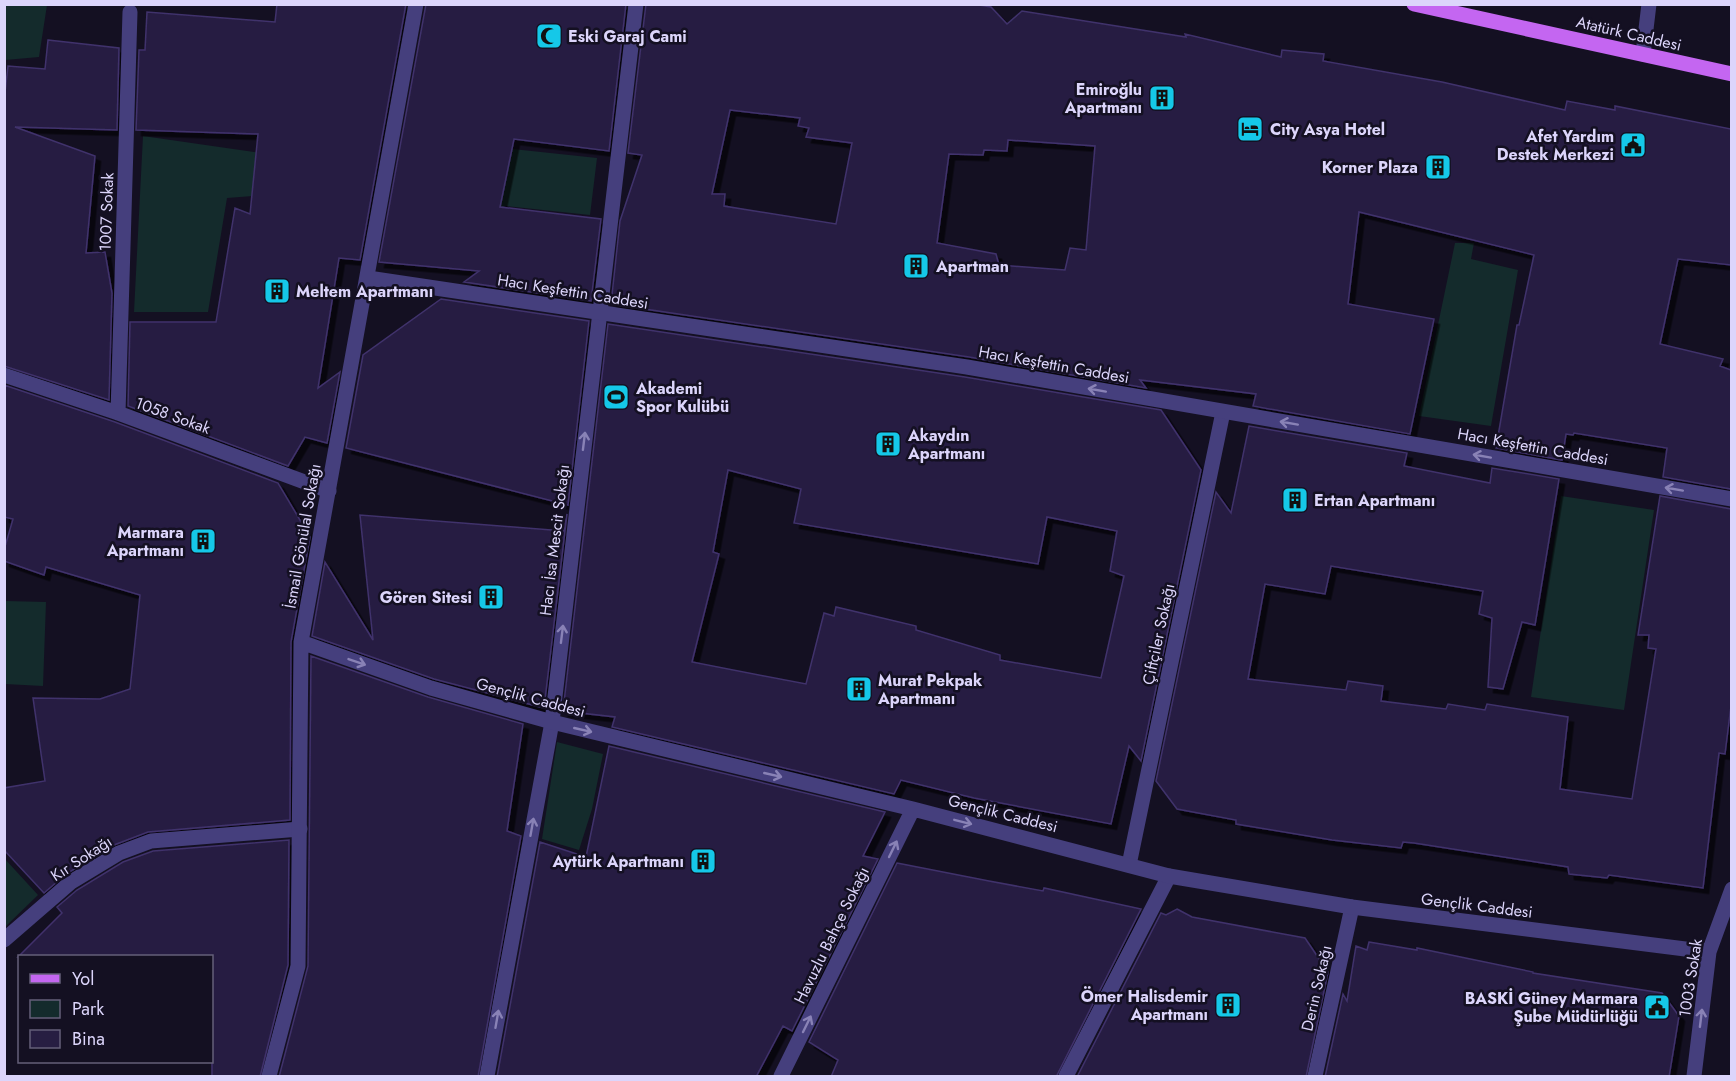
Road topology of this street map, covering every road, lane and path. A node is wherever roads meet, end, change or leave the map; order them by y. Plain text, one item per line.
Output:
1 (416, 4) edge
2 (636, 4) edge
3 (1414, 4) edge
4 (1648, 4) edge
5 (130, 12) dead end
6 (1643, 54) junction
7 (1731, 74) edge
8 (368, 278) junction
9 (598, 314) junction
10 (4, 375) edge
11 (1222, 411) junction
12 (118, 413) junction
13 (329, 490) junction
14 (1731, 499) edge
15 (302, 642) junction
16 (552, 722) junction
17 (913, 809) junction
18 (300, 829) junction
19 (1129, 865) junction
20 (1169, 876) junction
21 (1731, 889) edge
22 (1352, 907) junction
23 (4, 940) edge
24 (1709, 952) junction
25 (269, 1077) edge
26 (487, 1077) edge
27 (781, 1077) edge
28 (1066, 1077) edge
29 (1315, 1077) edge
30 (1694, 1077) edge

1 - 8 street, İsmail Gönülal Sokağı
2 - 9 street, Hacı İsa Mescit Sokağı
3 - 6 main road, Atatürk Caddesi
4 - 6 street
5 - 12 street, 1007 Sokak
6 - 7 main road, Atatürk Caddesi
8 - 9 street, Hacı Keşfettin Caddesi
8 - 13 street, İsmail Gönülal Sokağı
11 -> 9 street, Hacı Keşfettin Caddesi
16 -> 9 street, Hacı İsa Mescit Sokağı
10 - 12 street, 1058 Sokak
14 -> 11 street, Hacı Keşfettin Caddesi
11 - 19 street, Çiftçiler Sokağı
12 - 13 street, 1058 Sokak
13 - 15 street, İsmail Gönülal Sokağı
15 -> 16 street, Gençlik Caddesi
15 - 18 street, İsmail Gönülal Sokağı
16 -> 17 street, Gençlik Caddesi
26 -> 16 street, Hacı İsa Mescit Sokağı
17 -> 19 street, Gençlik Caddesi
27 -> 17 street, Havuzlu Bahçe Sokağı
18 - 23 street, Kır Sokağı
18 - 25 street, İsmail Gönülal Sokağı
19 - 20 street, Gençlik Caddesi
20 - 22 street, Gençlik Caddesi
20 - 28 street
21 - 24 street, 1003 Sokak
22 - 24 street, Gençlik Caddesi
22 - 29 street, Derin Sokağı
30 -> 24 street, 1003 Sokak

